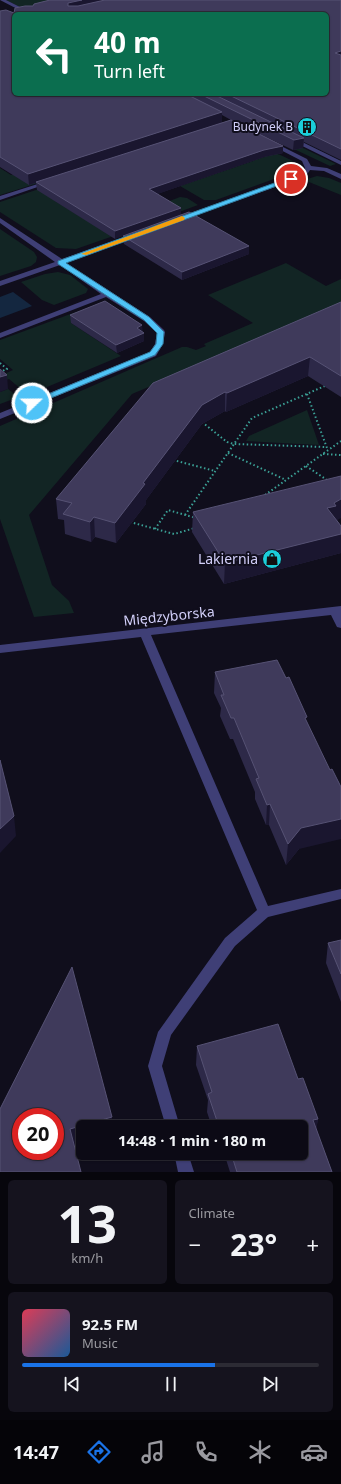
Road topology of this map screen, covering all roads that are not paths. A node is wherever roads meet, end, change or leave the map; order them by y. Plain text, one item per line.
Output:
1 (2, 0) edge
2 (27, 12) edge
3 (284, 135) edge
4 (266, 141) edge
5 (341, 163) edge
6 (308, 168) junction
7 (341, 177) edge
8 (53, 180) edge
9 (0, 198) edge
10 (0, 220) edge
11 (171, 222) edge
12 (142, 233) edge
13 (61, 262) junction
14 (0, 284) edge
15 (107, 294) junction
16 (0, 336) edge
17 (0, 416) edge
18 (338, 610) edge
19 (341, 624) edge
20 (145, 633) junction
21 (0, 649) edge
22 (341, 894) edge
23 (264, 912) junction
24 (171, 1120) edge
25 (183, 1160) edge
26 (186, 1172) edge

1 - 2 street
3 - 5 street
4 - 6 street
6 - 7 street
6 - 11 street
8 - 9 street
10 - 13 street
12 - 13 street
13 - 14 street
13 - 15 street
15 - 16 street
15 - 17 street
18 - 19 street
18 - 20 street, Międzyborska
20 - 21 street, Międzyborska
20 - 23 street
22 - 23 street
23 - 24 street
25 - 26 street

